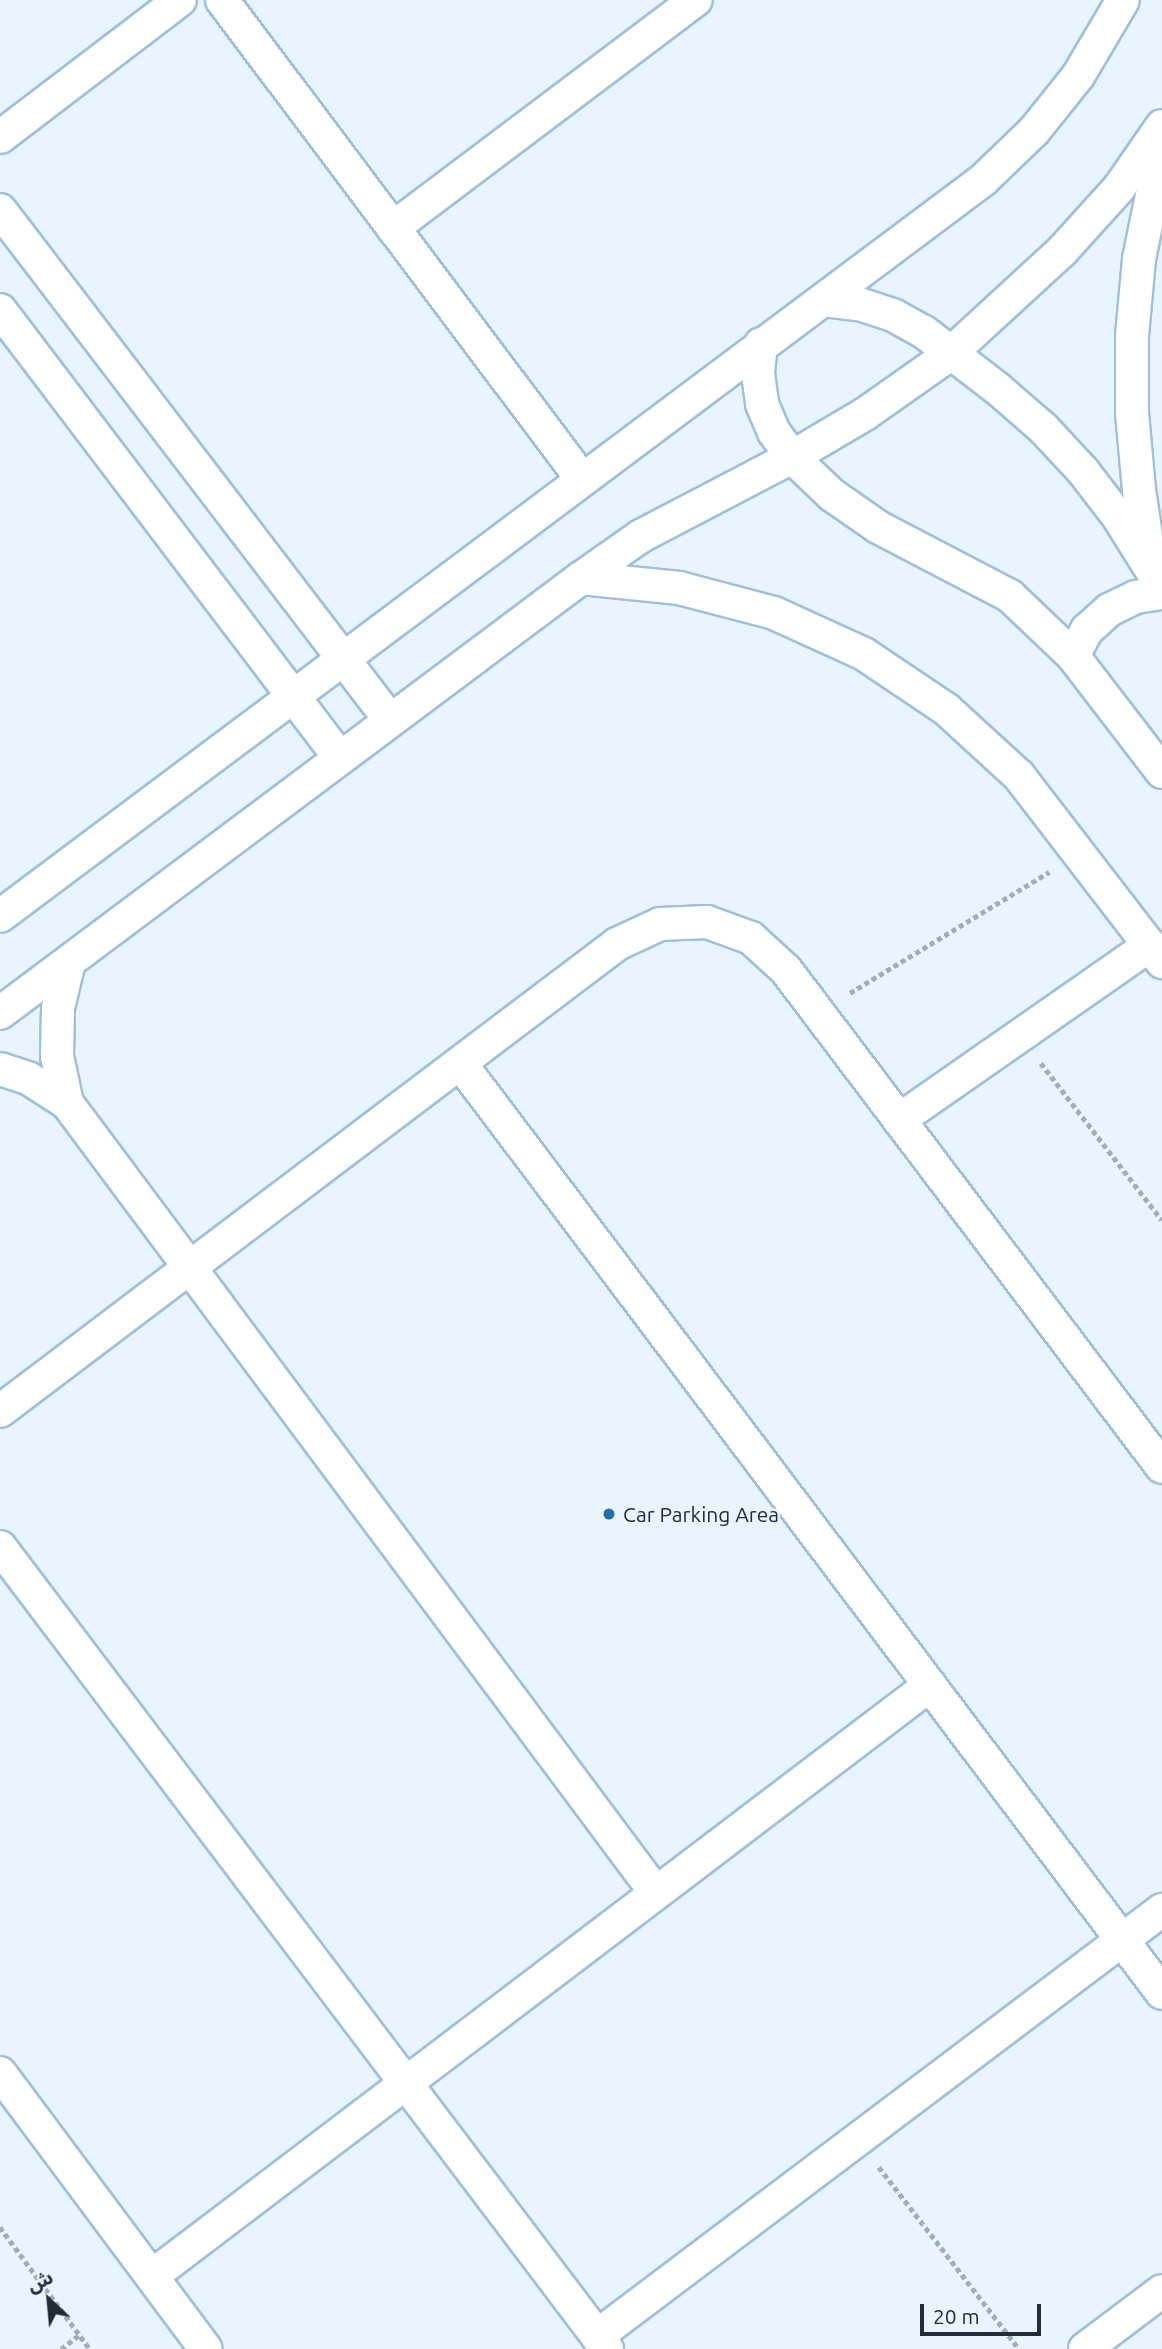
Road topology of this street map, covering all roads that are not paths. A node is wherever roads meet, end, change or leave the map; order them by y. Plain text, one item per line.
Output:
1 (180, 0) edge
2 (222, 0) edge
3 (696, 0) edge
4 (1123, 0) edge
5 (1162, 126) edge
6 (0, 137) edge
7 (1162, 146) edge
8 (0, 210) edge
9 (393, 228) junction
10 (824, 300) junction
11 (0, 310) edge
12 (761, 344) junction
13 (950, 354) junction
14 (792, 457) junction
15 (582, 479) junction
16 (581, 578) junction
17 (1158, 583) edge
18 (1073, 656) junction
19 (343, 659) junction
20 (293, 696) junction
21 (390, 720) junction
22 (340, 758) junction
23 (1162, 772) edge
24 (0, 916) edge
25 (1156, 953) edge
26 (69, 962) junction
27 (0, 1013) edge
28 (460, 1063) junction
29 (0, 1069) edge
30 (67, 1103) junction
31 (899, 1120) junction
32 (190, 1268) junction
33 (0, 1411) edge
34 (1162, 1467) edge
35 (0, 1547) edge
36 (930, 1685) junction
37 (656, 1894) junction
38 (1162, 1910) edge
39 (1123, 1941) junction
40 (1162, 1993) edge
41 (0, 2073) edge
42 (406, 2083) junction
43 (152, 2276) junction
44 (1162, 2291) edge
45 (602, 2342) edge
46 (206, 2349) edge
47 (1086, 2349) edge

1 - 6 street
2 - 9 street
3 - 9 street
4 - 10 street
5 - 13 street
7 - 17 street
8 - 19 street
9 - 15 street
10 - 12 street
10 - 13 street
11 - 20 street
12 - 14 street
12 - 15 street
13 - 14 street
13 - 17 street
14 - 16 street
14 - 18 street
15 - 19 street
16 - 21 street
16 - 25 street
17 - 18 street
18 - 23 street
19 - 20 street
19 - 21 street
20 - 22 street
20 - 24 street
21 - 22 street
22 - 26 street
25 - 31 street
26 - 27 street
26 - 30 street
28 - 31 street
28 - 32 street
28 - 36 street
29 - 30 street
30 - 32 street
31 - 34 street
32 - 33 street
32 - 37 street
35 - 42 street
36 - 37 street
36 - 39 street
37 - 42 street
38 - 39 street
39 - 40 street
39 - 45 street
41 - 43 street
42 - 43 street
42 - 45 street
43 - 46 street
44 - 47 street

